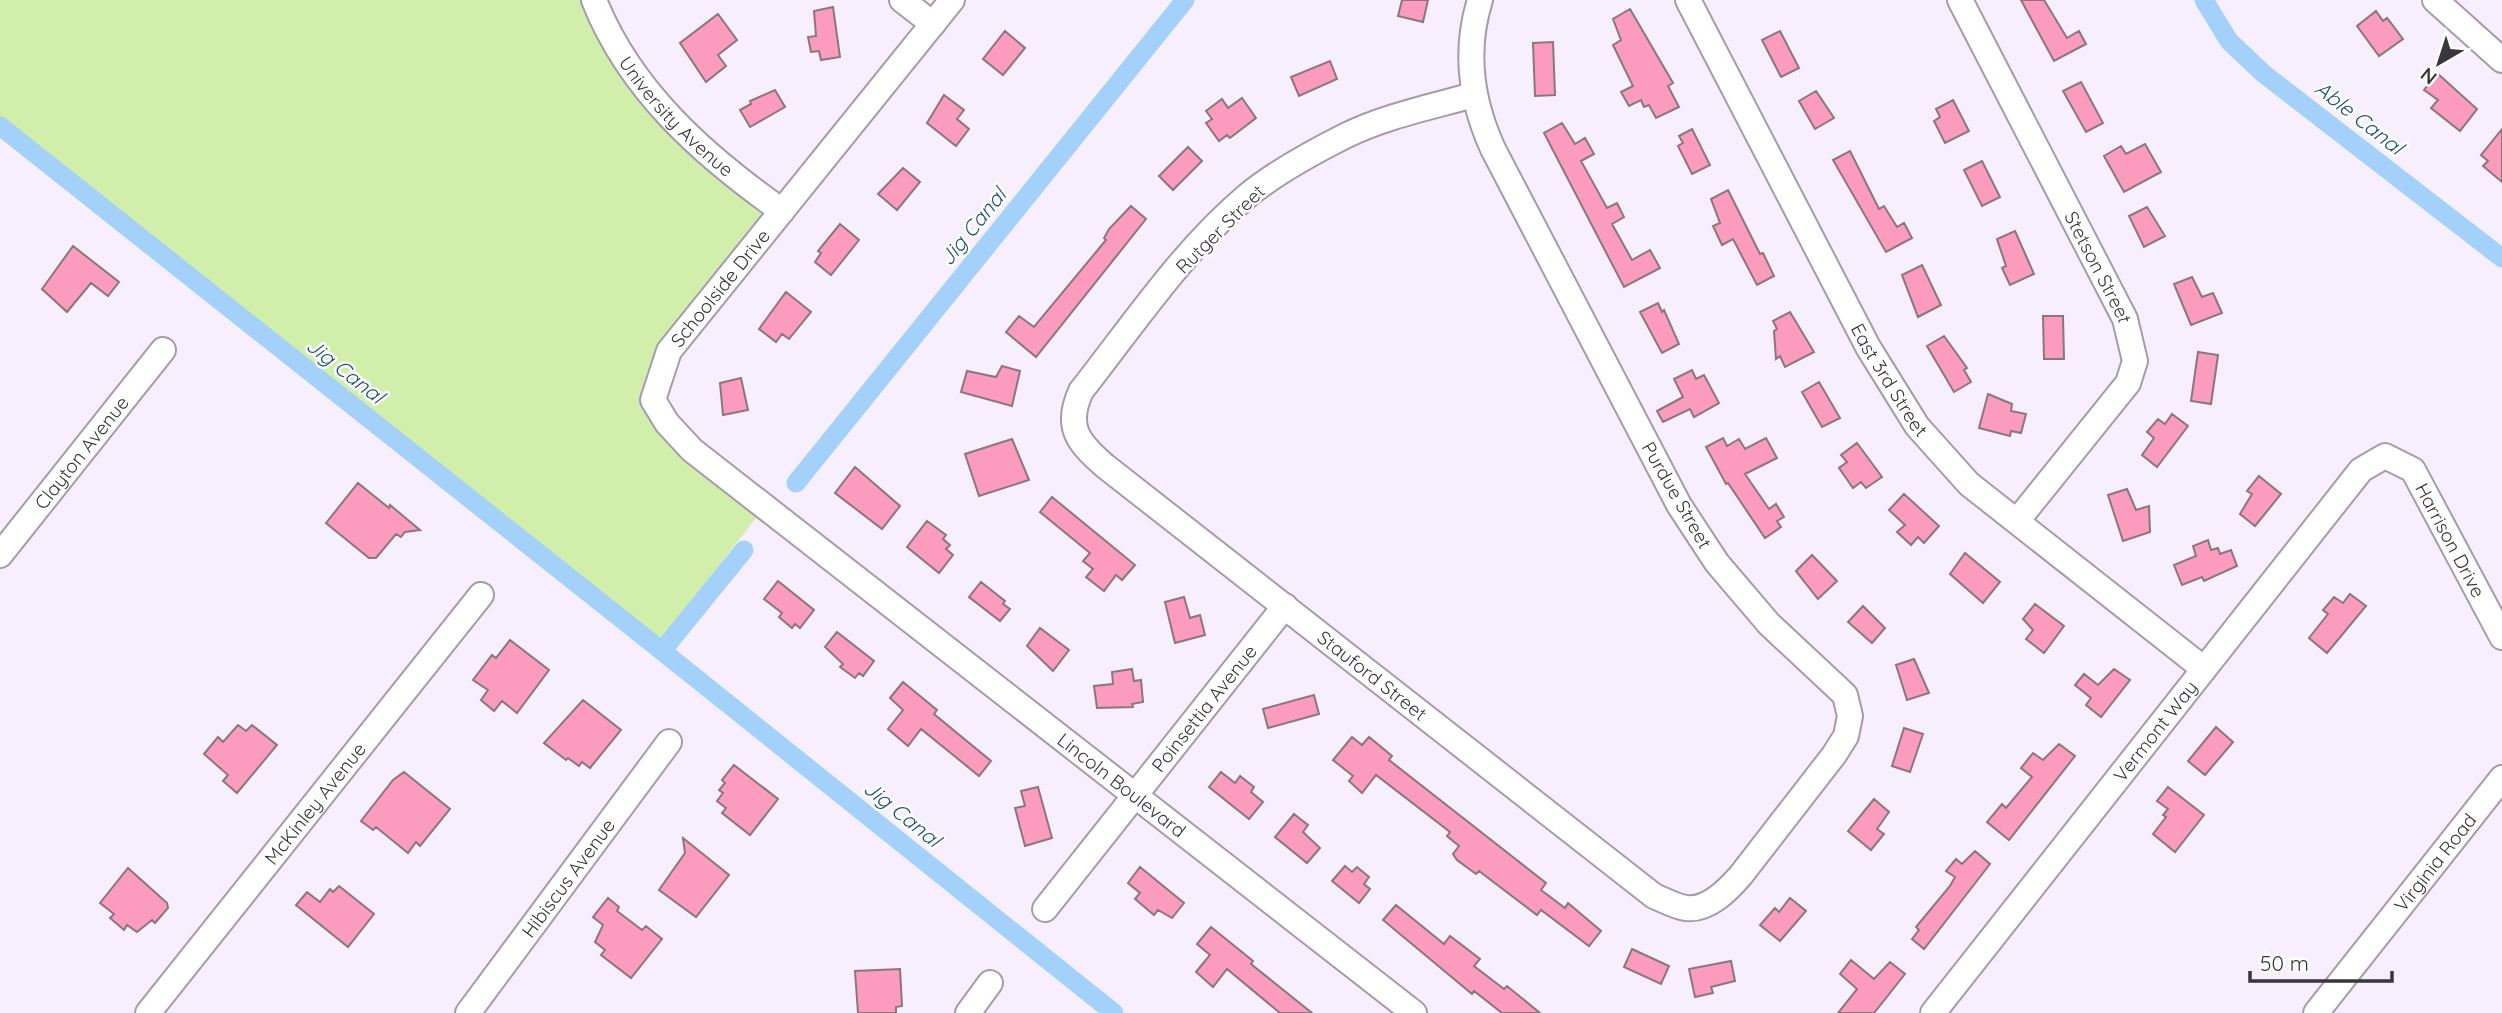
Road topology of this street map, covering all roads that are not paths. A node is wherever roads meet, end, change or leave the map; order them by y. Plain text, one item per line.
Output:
1 (594, 0) edge
2 (902, 0) edge
3 (952, 0) edge
4 (1480, 0) edge
5 (1688, 0) edge
6 (1959, 0) edge
7 (2435, 0) edge
8 (933, 24) junction
9 (2502, 60) edge
10 (1474, 95) junction
11 (782, 211) junction
12 (163, 351) dead end
13 (1074, 425) joint
14 (2385, 456) joint
15 (2017, 521) junction
16 (0, 555) edge
17 (830, 556) joint
18 (481, 595) dead end
19 (1285, 607) junction
20 (2502, 637) edge
21 (2204, 669) junction
22 (670, 742) dead end
23 (2502, 778) edge
24 (1137, 795) junction
25 (1686, 908) joint
26 (1045, 909) dead end
27 (990, 983) dead end
28 (148, 1013) edge
29 (468, 1013) edge
30 (968, 1013) edge
31 (1414, 1013) edge
32 (1933, 1013) edge
33 (2316, 1013) edge

1 - 11 street, University Avenue
2 - 8 street
3 - 8 street, Schoolside Drive
4 - 10 street, Purdue Street
5 - 15 street, East 3rd Street
6 - 15 street, Stetson Street
7 - 9 street
8 - 11 street, Schoolside Drive
10 - 13 street, Rutger Street
10 - 25 street, Purdue Street
11 - 17 street, Schoolside Drive
12 - 16 street, Clayton Avenue
13 - 19 street, Stauford Street
14 - 20 street, Harrison Drive
14 - 21 street, Vermont Way
15 - 21 street, East 3rd Street
17 - 24 street, Lincoln Boulevard
18 - 28 street, McKinley Avenue
19 - 24 street, Poinsettia Avenue
19 - 25 street, Stauford Street
21 - 32 street, Vermont Way
22 - 29 street, Hibiscus Avenue
23 - 33 street, Virginia Road
24 - 26 street, Poinsettia Avenue
24 - 31 street, Lincoln Boulevard
27 - 30 street

